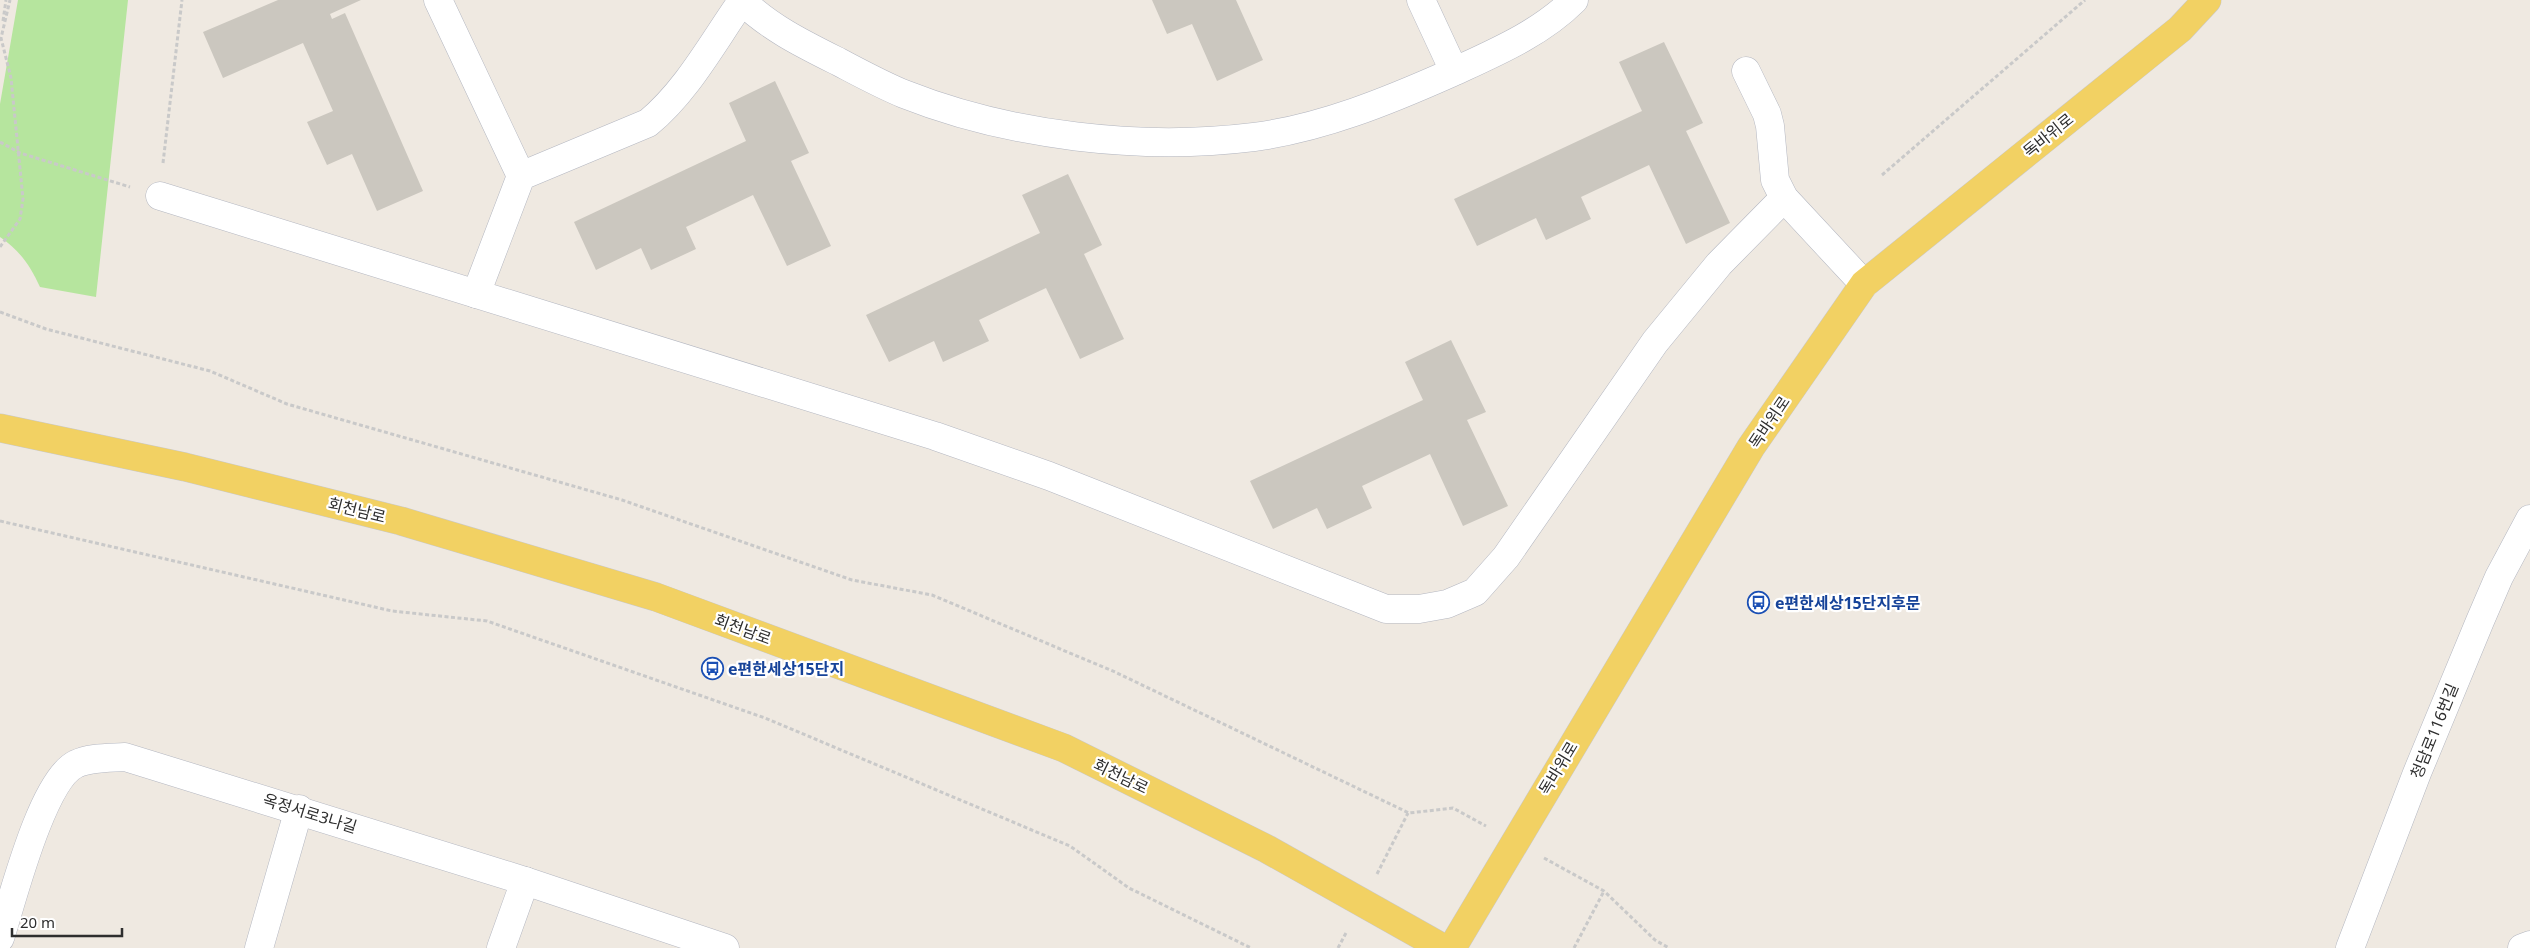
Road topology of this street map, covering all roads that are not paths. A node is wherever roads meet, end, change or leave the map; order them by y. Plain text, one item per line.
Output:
1 (438, 0) edge
2 (1421, 0) edge
3 (1574, 0) edge
4 (2207, 0) edge
5 (741, 1) edge
6 (1454, 71) junction
7 (1746, 71) dead end
8 (520, 176) junction
9 (160, 196) road end
10 (1784, 198) junction
11 (1864, 284) junction
12 (476, 294) junction
13 (0, 428) edge
14 (2530, 519) edge
15 (299, 810) junction
16 (524, 881) junction
17 (0, 938) edge
18 (2530, 945) edge
19 (259, 948) edge
20 (501, 948) edge
21 (725, 948) edge
22 (1443, 948) edge
23 (1452, 948) edge
24 (2350, 948) edge
25 (2522, 948) edge

1 - 8 street
2 - 6 street
3 - 6 street
4 - 11 main road, 독바위로
5 - 6 street
5 - 8 street
7 - 10 street
8 - 12 street
9 - 12 street
10 - 11 street
10 - 12 street
11 - 23 main road, 독바위로
13 - 22 main road, 회천남로
14 - 24 street, 청담로116번길
15 - 16 street, 옥정서로3나길
15 - 17 street, 옥정서로3나길
15 - 19 street
16 - 20 street
16 - 21 street, 옥정서로3나길
18 - 25 street

